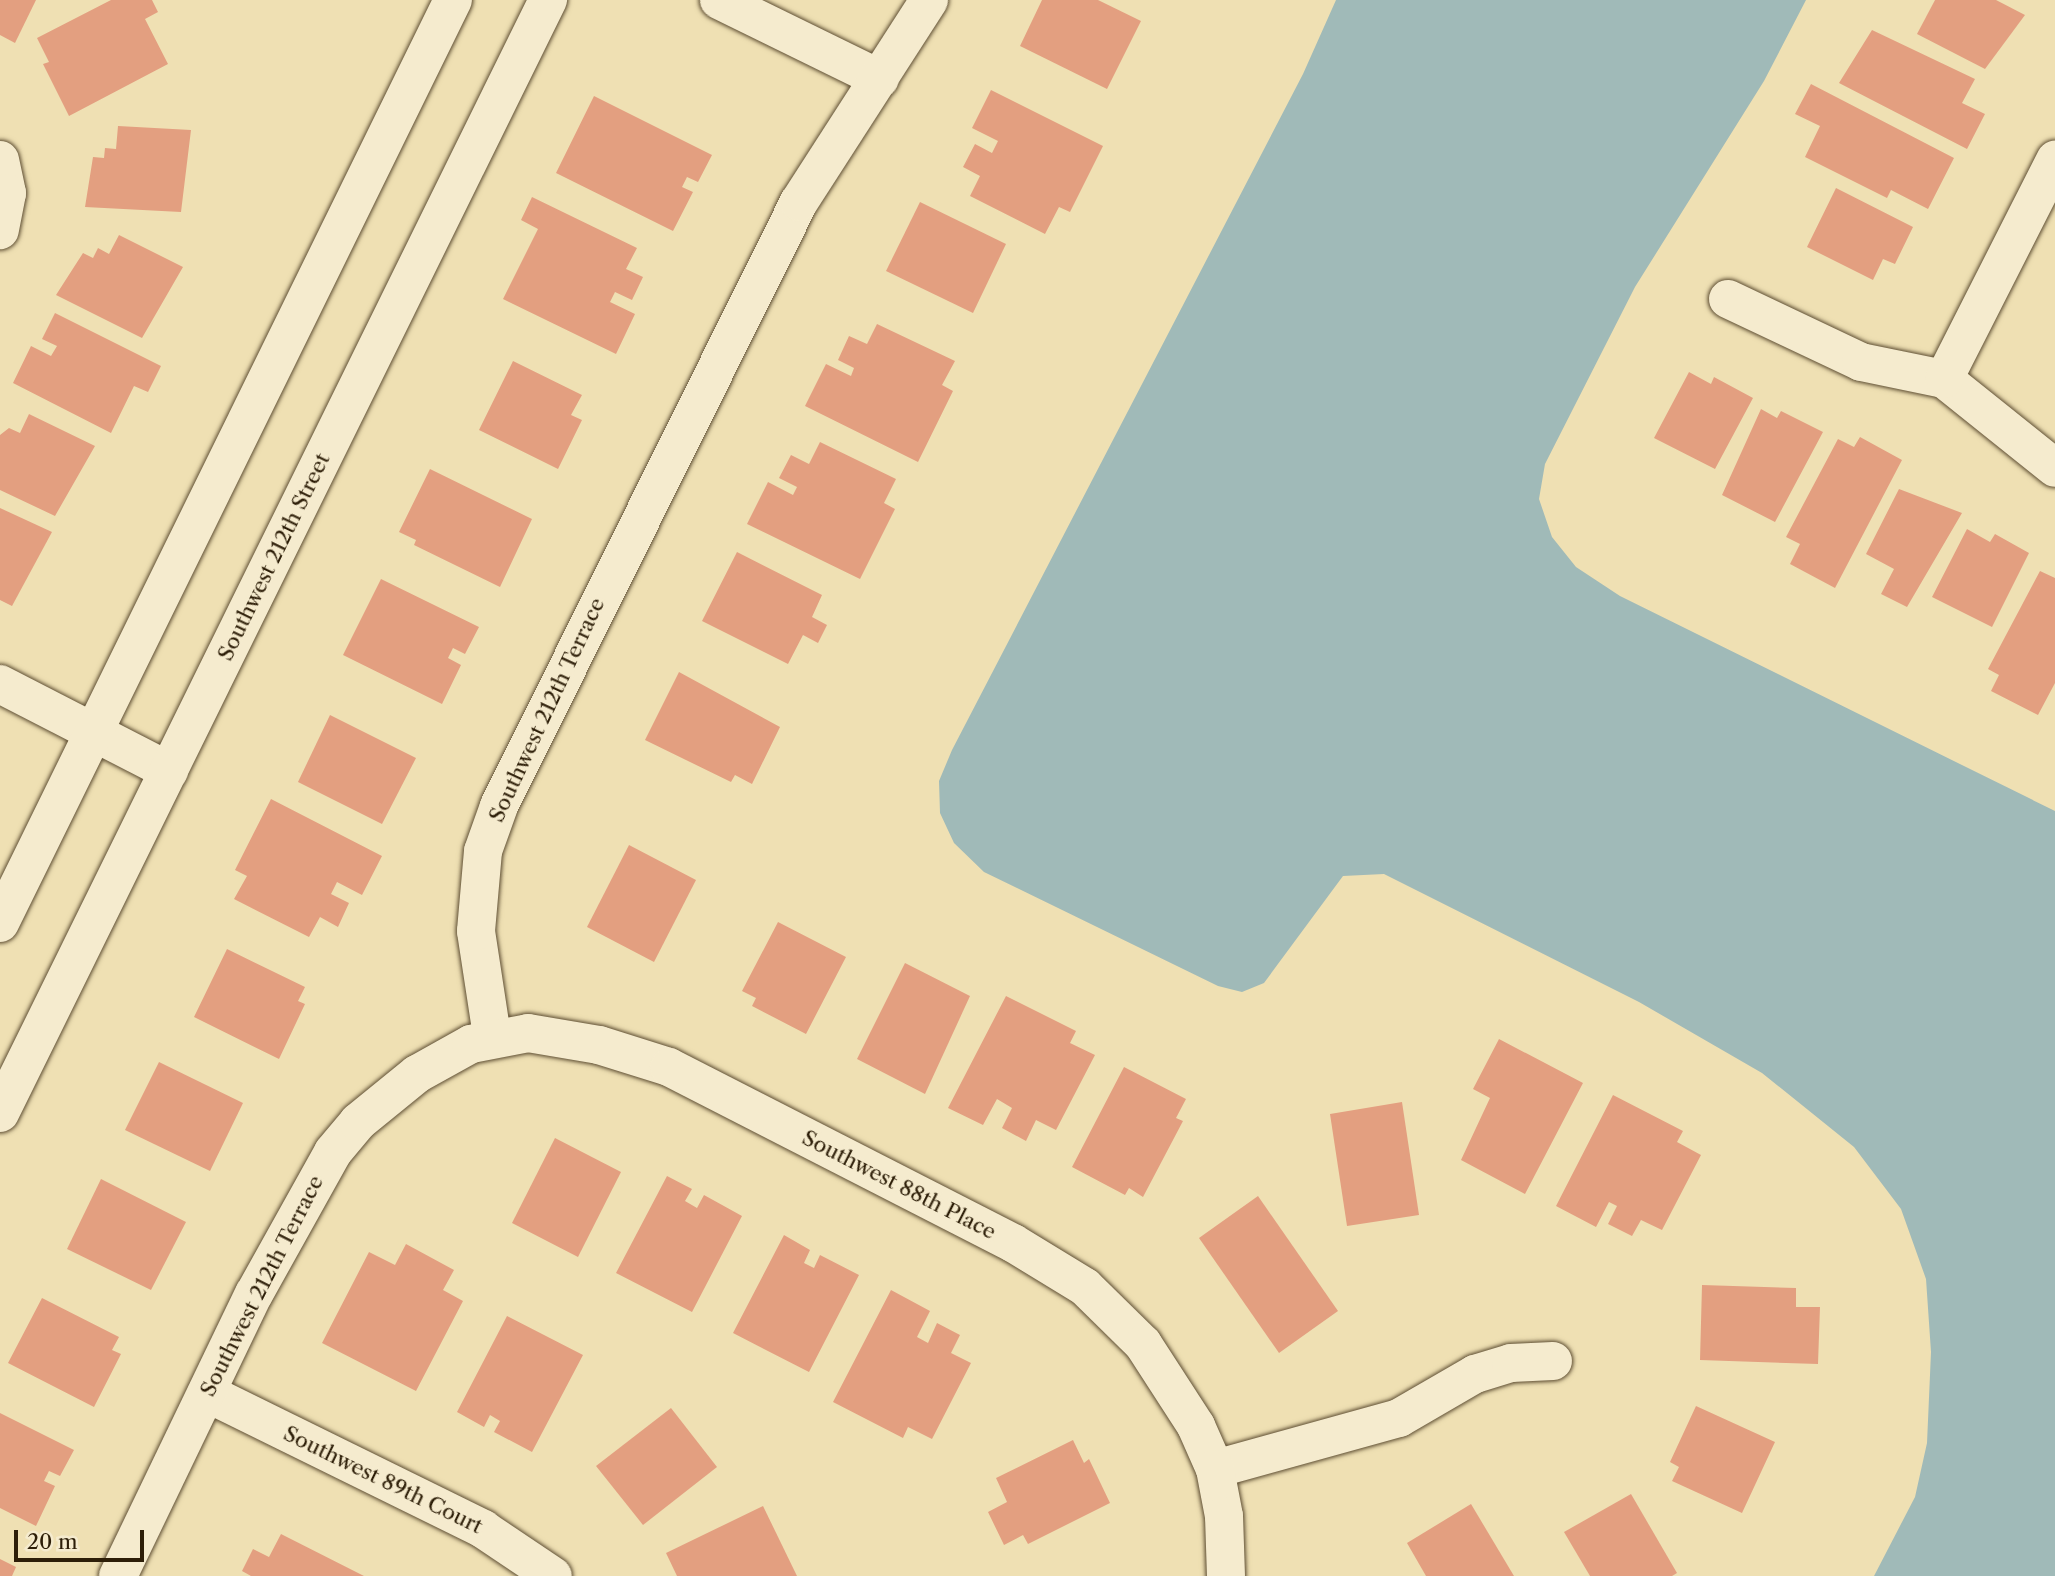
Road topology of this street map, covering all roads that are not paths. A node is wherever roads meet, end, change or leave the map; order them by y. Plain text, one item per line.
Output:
1 (453, 0) edge
2 (548, 0) edge
3 (719, 0) edge
4 (929, 0) edge
5 (880, 79) junction
6 (2055, 160) edge
7 (1, 162) edge
8 (0, 230) edge
9 (1728, 299) dead end
10 (1944, 379) junction
11 (2055, 468) edge
12 (0, 684) edge
13 (94, 732) junction
14 (169, 771) junction
15 (0, 923) edge
16 (492, 1036) junction
17 (0, 1113) edge
18 (1553, 1361) dead end
19 (207, 1393) junction
20 (1215, 1469) junction
21 (118, 1576) edge
22 (553, 1576) edge
23 (1226, 1576) edge

1 - 13 street
2 - 14 street, Southwest 212th Street
3 - 5 street
4 - 5 street, Southwest 212th Terrace
5 - 16 street, Southwest 212th Terrace
6 - 10 street
7 - 8 street
9 - 10 street
10 - 11 street
12 - 13 street
13 - 14 street
13 - 15 street
14 - 17 street, Southwest 212th Street
16 - 19 street, Southwest 212th Terrace
16 - 20 street, Southwest 88th Place
18 - 20 street
19 - 21 street, Southwest 212th Terrace
19 - 22 street, Southwest 89th Court
20 - 23 street, Southwest 88th Place

